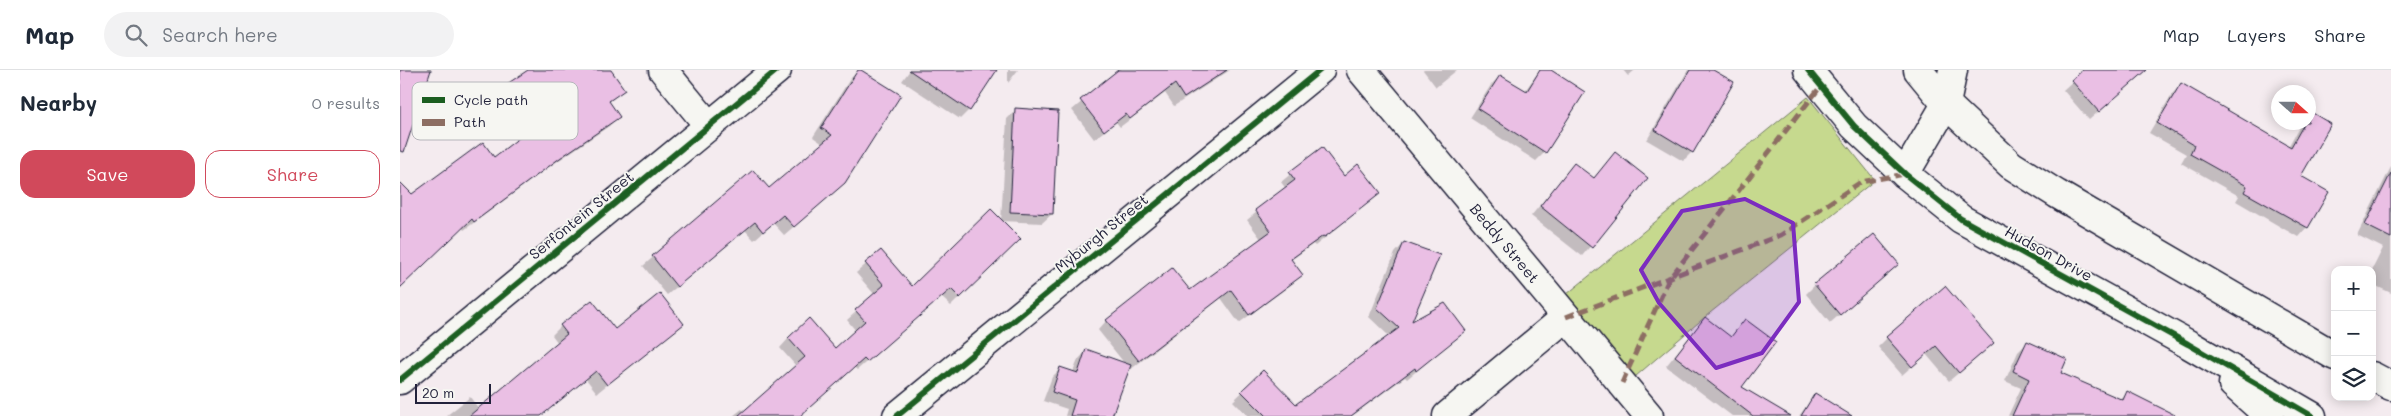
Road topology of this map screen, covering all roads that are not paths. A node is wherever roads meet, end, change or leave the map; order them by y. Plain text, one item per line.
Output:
1 (663, 70) edge
2 (778, 70) edge
3 (1320, 70) edge
4 (1361, 70) edge
5 (1808, 70) edge
6 (1918, 70) edge
7 (1953, 70) edge
8 (1946, 104) junction
9 (709, 126) junction
10 (1905, 174) junction
11 (1566, 317) junction
12 (2188, 344) junction
13 (2327, 350) edge
14 (2376, 370) edge
15 (2391, 376) edge
16 (2376, 378) edge
17 (400, 380) edge
18 (2391, 386) edge
19 (898, 416) edge
20 (1447, 416) edge
21 (1649, 416) edge
22 (2269, 416) edge
23 (2312, 416) edge

1 - 9 street
2 - 9 street, Serfontein Street
3 - 19 street, Myburgh Street
4 - 11 street, Beddy Street
5 - 10 street, Hudson Drive
6 - 8 street
7 - 8 street
8 - 10 street
8 - 13 street
9 - 17 street, Serfontein Street
10 - 12 street, Hudson Drive
11 - 20 street
11 - 21 street, Beddy Street
12 - 22 street
12 - 23 street, Hudson Drive
14 - 15 street
16 - 18 street

